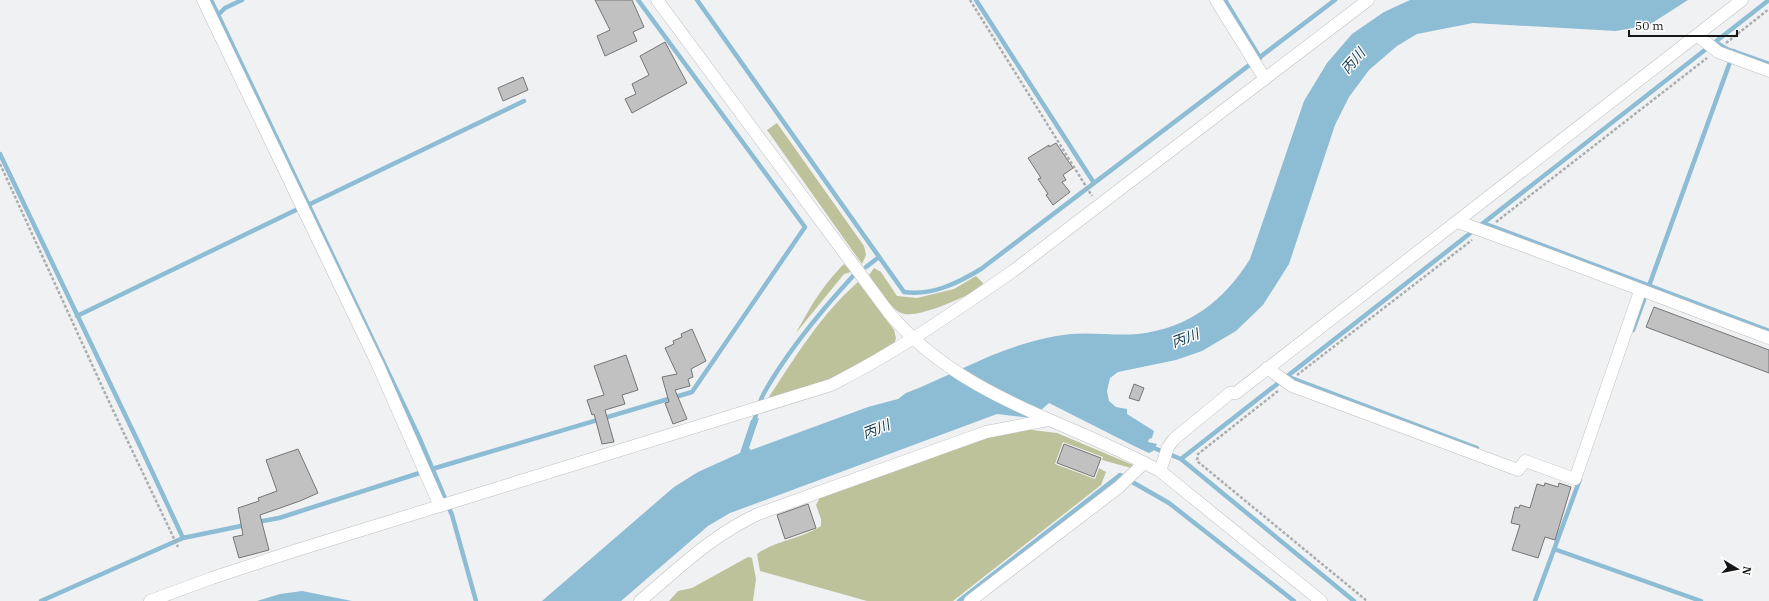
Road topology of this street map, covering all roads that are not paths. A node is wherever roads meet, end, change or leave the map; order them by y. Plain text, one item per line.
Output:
1 (203, 0) edge
2 (657, 0) edge
3 (1216, 0) edge
4 (1368, 0) edge
5 (1742, 0) edge
6 (1718, 48) junction
7 (1769, 71) edge
8 (1262, 75) junction
9 (1464, 224) junction
10 (1644, 292) junction
11 (1769, 338) edge
12 (916, 341) junction
13 (1283, 378) junction
14 (1044, 418) junction
15 (1144, 463) junction
16 (1160, 471) junction
17 (445, 505) junction
18 (150, 601) edge
19 (640, 601) edge
20 (970, 601) edge
21 (1321, 601) edge

1 - 17 street
2 - 12 street
3 - 8 street
4 - 8 street
5 - 6 street
6 - 7 street
6 - 9 street
8 - 12 street
9 - 10 street
9 - 13 street
10 - 11 street
10 - 13 street
12 - 14 street
12 - 17 street
13 - 16 street
14 - 15 street
14 - 19 street
15 - 16 street
15 - 20 street
16 - 21 street
17 - 18 street

